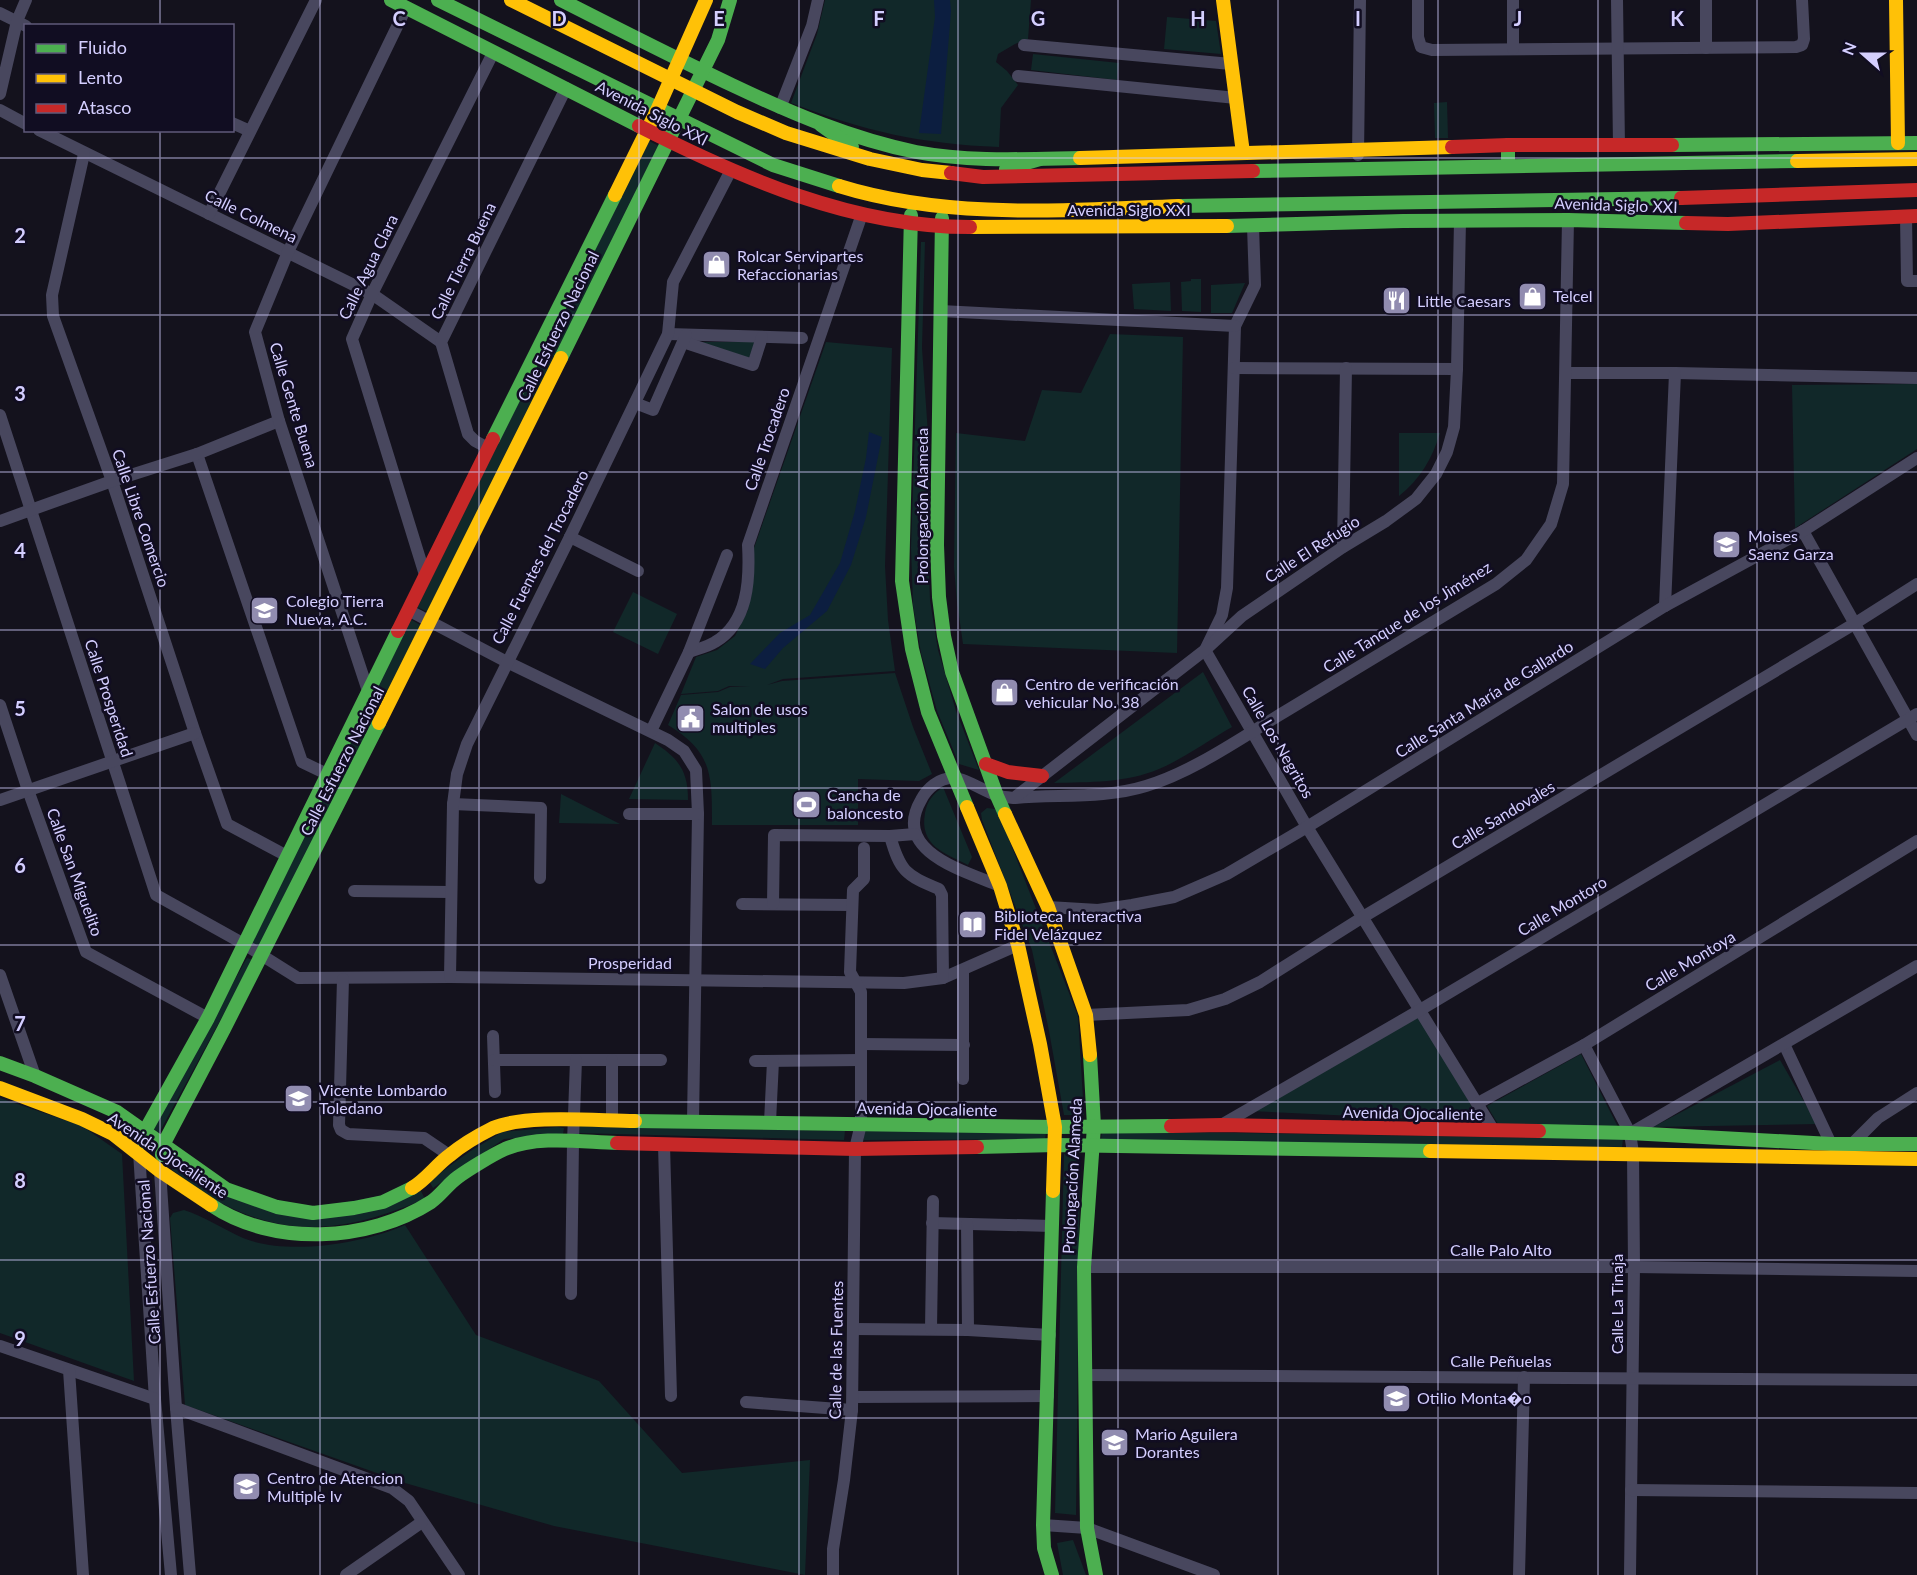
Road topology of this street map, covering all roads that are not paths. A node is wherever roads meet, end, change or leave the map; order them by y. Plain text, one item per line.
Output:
1 (26, 0) edge
2 (316, 0) edge
3 (391, 0) edge
4 (438, 0) edge
5 (511, 0) edge
6 (561, 0) edge
7 (706, 0) edge
8 (730, 0) edge
9 (818, 0) edge
10 (1223, 0) edge
11 (1360, 0) edge
12 (1419, 0) edge
13 (1512, 0) edge
14 (1617, 0) edge
15 (1706, 0) edge
16 (1802, 0) edge
17 (1896, 0) edge
18 (406, 8) junction
19 (0, 13) edge
20 (21, 23) edge
21 (1023, 45) dead end
22 (1618, 48) junction
23 (1706, 48) junction
24 (1513, 49) junction
25 (493, 53) junction
26 (680, 60) junction
27 (1232, 64) junction
28 (703, 71) junction
29 (1018, 76) dead end
30 (671, 79) junction
31 (566, 88) junction
32 (693, 90) junction
33 (0, 94) edge
34 (1236, 98) junction
35 (658, 108) junction
36 (780, 108) junction
37 (0, 110) edge
38 (680, 119) junction
39 (24, 123) edge
40 (234, 124) edge
41 (821, 125) junction
42 (646, 130) junction
43 (43, 132) edge
44 (250, 132) junction
45 (668, 141) junction
46 (1917, 142) edge
47 (1898, 143) junction
48 (1508, 146) junction
49 (1619, 146) junction
50 (1358, 150) junction
51 (1243, 153) junction
52 (84, 154) junction
53 (870, 159) junction
54 (1040, 159) junction
55 (1917, 159) edge
56 (1508, 165) junction
57 (1358, 168) junction
58 (731, 170) junction
59 (983, 177) junction
60 (1917, 190) edge
61 (1402, 201) junction
62 (911, 203) junction
63 (942, 207) junction
64 (208, 214) junction
65 (862, 214) junction
66 (1912, 216) edge
67 (1568, 220) junction
68 (1403, 221) junction
69 (1460, 221) junction
70 (911, 224) junction
71 (1252, 226) junction
72 (941, 227) junction
73 (288, 252) junction
74 (1917, 281) edge
75 (372, 294) junction
76 (941, 311) junction
77 (1235, 326) junction
78 (668, 334) junction
79 (762, 337) junction
80 (685, 338) junction
81 (802, 338) dead end
82 (441, 342) junction
83 (1234, 368) junction
84 (1346, 369) junction
85 (1457, 369) junction
86 (1566, 373) junction
87 (1675, 373) junction
88 (1917, 378) edge
89 (635, 404) junction
90 (0, 415) edge
91 (279, 421) junction
92 (488, 448) junction
93 (197, 454) junction
94 (1917, 458) edge
95 (112, 481) junction
96 (30, 510) junction
97 (0, 520) edge
98 (1803, 531) junction
99 (570, 537) junction
100 (1343, 547) junction
101 (727, 555) dead end
102 (638, 571) dead end
103 (425, 575) junction
104 (1917, 584) edge
105 (1665, 606) junction
106 (408, 610) junction
107 (431, 621) junction
108 (1854, 624) junction
109 (1205, 650) junction
110 (689, 652) junction
111 (507, 662) junction
112 (368, 690) junction
113 (0, 705) edge
114 (1912, 717) edge
115 (651, 731) junction
116 (1253, 731) junction
117 (195, 733) junction
118 (1917, 735) edge
119 (113, 760) junction
120 (986, 764) junction
121 (327, 774) junction
122 (1042, 776) junction
123 (955, 777) junction
124 (28, 790) junction
125 (997, 796) junction
126 (1014, 798) junction
127 (0, 800) edge
128 (453, 804) junction
129 (629, 814) dead end
130 (698, 814) junction
131 (1307, 827) junction
132 (915, 834) junction
133 (890, 836) junction
134 (1917, 841) edge
135 (864, 848) dead end
136 (287, 856) junction
137 (540, 878) dead end
138 (1000, 886) junction
139 (354, 891) dead end
140 (451, 892) junction
141 (742, 904) dead end
142 (773, 904) junction
143 (852, 905) junction
144 (1048, 907) junction
145 (1363, 917) junction
146 (244, 944) junction
147 (1018, 945) junction
148 (262, 956) junction
149 (1917, 966) edge
150 (963, 970) junction
151 (0, 975) edge
152 (450, 977) junction
153 (943, 978) junction
154 (344, 979) junction
155 (695, 980) junction
156 (856, 982) junction
157 (1420, 1010) junction
158 (1086, 1015) junction
159 (208, 1018) junction
160 (494, 1036) dead end
161 (861, 1044) junction
162 (1784, 1044) junction
163 (964, 1045) junction
164 (1584, 1045) junction
165 (494, 1060) junction
166 (576, 1060) junction
167 (612, 1060) junction
168 (661, 1060) dead end
169 (861, 1060) junction
170 (755, 1061) dead end
171 (772, 1061) junction
172 (0, 1063) edge
173 (35, 1076) junction
174 (963, 1079) dead end
175 (0, 1088) edge
176 (495, 1092) dead end
177 (1917, 1093) edge
178 (1478, 1103) junction
179 (574, 1119) junction
180 (612, 1120) junction
181 (693, 1121) junction
182 (770, 1122) junction
183 (861, 1124) junction
184 (1222, 1125) junction
185 (1094, 1126) junction
186 (1055, 1127) junction
187 (145, 1131) junction
188 (1494, 1131) junction
189 (1630, 1133) junction
190 (573, 1142) junction
191 (1831, 1144) junction
192 (1852, 1144) junction
193 (1917, 1144) edge
194 (163, 1145) junction
195 (664, 1145) junction
196 (1056, 1145) junction
197 (1092, 1146) junction
198 (855, 1149) junction
199 (139, 1152) junction
200 (1633, 1153) junction
201 (449, 1155) junction
202 (1917, 1159) edge
203 (160, 1171) junction
204 (933, 1201) dead end
205 (932, 1223) junction
206 (967, 1224) junction
207 (1052, 1226) junction
208 (1084, 1267) junction
209 (1634, 1267) junction
210 (1917, 1271) edge
211 (571, 1294) dead end
212 (854, 1329) junction
213 (931, 1329) junction
214 (968, 1330) junction
215 (1050, 1335) junction
216 (0, 1346) edge
217 (69, 1370) junction
218 (1085, 1374) junction
219 (1524, 1377) junction
220 (1633, 1378) junction
221 (1917, 1380) edge
222 (670, 1396) dead end
223 (1048, 1396) junction
224 (853, 1397) junction
225 (155, 1399) junction
226 (746, 1402) dead end
227 (176, 1408) junction
228 (852, 1410) junction
229 (1631, 1490) junction
230 (1917, 1493) edge
231 (422, 1522) junction
232 (1042, 1526) junction
233 (1087, 1528) junction
234 (83, 1575) edge
235 (171, 1575) edge
236 (190, 1575) edge
237 (346, 1575) edge
238 (459, 1575) edge
239 (833, 1575) edge
240 (1052, 1575) edge
241 (1096, 1575) edge
242 (1214, 1575) edge
243 (1520, 1575) edge
244 (1630, 1575) edge

1 - 20 street
2 - 44 street
3 - 18 main road, Avenida Siglo XXI
4 - 35 main road, Avenida Siglo XXI
5 - 30 main road
6 - 26 main road
7 - 26 main road, Calle Esfuerzo Nacional
8 - 28 main road, Calle Esfuerzo Nacional
9 - 36 street
10 - 27 main road
11 - 50 street
12 - 24 street
13 - 24 street
14 - 22 street
15 - 23 street
16 - 23 street
17 - 47 main road
18 - 25 main road, Avenida Siglo XXI
18 - 73 street, Calle Gente Buena
19 - 20 street
20 - 33 street
21 - 27 street
22 - 23 street
22 - 24 street
22 - 49 street
25 - 31 main road, Avenida Siglo XXI
25 - 75 street, Calle Agua Clara
26 - 28 main road
26 - 30 main road, Calle Esfuerzo Nacional
27 - 34 main road
28 - 32 main road, Calle Esfuerzo Nacional
28 - 36 main road
29 - 34 street
30 - 32 main road
30 - 35 main road, Calle Esfuerzo Nacional
31 - 42 main road, Avenida Siglo XXI
31 - 82 street, Calle Tierra Buena
32 - 38 main road, Calle Esfuerzo Nacional
32 - 53 main road
34 - 51 main road
35 - 38 main road, Avenida Siglo XXI
35 - 42 main road, Calle Esfuerzo Nacional
36 - 41 main road
37 - 39 street
38 - 45 main road, Calle Esfuerzo Nacional
38 - 62 main road, Avenida Siglo XXI
40 - 44 street
41 - 53 main road
41 - 54 main road
42 - 45 main road, Avenida Siglo XXI
42 - 92 main road, Calle Esfuerzo Nacional
43 - 52 street, Calle Colmena
44 - 64 street
45 - 58 main road, Avenida Siglo XXI
45 - 107 main road, Calle Esfuerzo Nacional
46 - 47 main road
47 - 49 main road
48 - 49 main road
48 - 50 main road
48 - 56 main road
50 - 51 main road
50 - 57 street
51 - 54 main road
52 - 64 street, Calle Colmena
52 - 95 street, Calle Libre Comercio
53 - 59 main road
54 - 59 main road
55 - 56 main road
56 - 57 main road
57 - 59 main road
58 - 65 main road, Avenida Siglo XXI
58 - 78 street, Calle Fuentes del Trocadero
60 - 61 main road, Avenida Siglo XXI
61 - 63 main road, Avenida Siglo XXI
61 - 68 main road
62 - 63 main road, Avenida Siglo XXI
62 - 70 main road, Prolongación Alameda
63 - 72 main road, Prolongación Alameda
64 - 73 street, Calle Colmena
65 - 70 main road, Avenida Siglo XXI
65 - 110 street, Calle Trocadero
66 - 67 main road, Avenida Siglo XXI
66 - 74 street
67 - 69 main road, Avenida Siglo XXI
67 - 86 street, Calle Tanque de los Jiménez
68 - 69 main road, Avenida Siglo XXI
68 - 71 main road, Avenida Siglo XXI
69 - 85 street, Calle El Refugio
70 - 72 main road, Avenida Siglo XXI
70 - 123 main road, Prolongación Alameda
71 - 72 main road, Avenida Siglo XXI
71 - 77 street
72 - 76 main road, Prolongación Alameda
73 - 75 street, Calle Colmena
73 - 91 street, Calle Gente Buena
75 - 82 street, Calle Colmena
75 - 103 street, Calle Agua Clara
76 - 77 street
76 - 120 main road, Prolongación Alameda
77 - 83 street
78 - 80 street
78 - 89 street, Calle Fuentes del Trocadero
79 - 80 street
79 - 80 street
79 - 81 street
80 - 89 street
82 - 92 street, Calle Tierra Buena
83 - 84 street
83 - 109 street
84 - 85 street
84 - 100 street
85 - 100 street, Calle El Refugio
86 - 87 street
86 - 116 street, Calle Tanque de los Jiménez
87 - 88 street
87 - 105 street
89 - 99 street, Calle Fuentes del Trocadero
90 - 96 street, Calle Prosperidad
91 - 93 street
91 - 112 street, Calle Gente Buena
92 - 103 main road, Calle Esfuerzo Nacional
93 - 95 street
93 - 121 street
94 - 98 street, Calle Santa María de Gallardo
95 - 96 street
95 - 117 street, Calle Libre Comercio
96 - 97 street
96 - 119 street, Calle Prosperidad
98 - 105 street, Calle Santa María de Gallardo
98 - 108 street
99 - 102 street
99 - 111 street, Calle Fuentes del Trocadero
100 - 109 street, Calle El Refugio
101 - 110 street
103 - 106 main road, Calle Esfuerzo Nacional
104 - 108 street, Calle Sandovales
105 - 131 street, Calle Santa María de Gallardo
106 - 107 street
106 - 112 main road, Calle Esfuerzo Nacional
107 - 111 street
107 - 148 main road, Calle Esfuerzo Nacional
108 - 114 street
108 - 145 street, Calle Sandovales
109 - 116 street, Calle Los Negritos
109 - 122 street, Calle El Refugio
110 - 115 street
111 - 115 street
111 - 128 street, Calle Fuentes del Trocadero
112 - 121 main road, Calle Esfuerzo Nacional
113 - 124 street, Calle San Miguelito
114 - 118 street
114 - 157 street, Calle Montoro
115 - 130 street
116 - 126 street, Calle Tanque de los Jiménez
116 - 131 street, Calle Los Negritos
117 - 119 street
117 - 136 street, Calle Libre Comercio
119 - 124 street
119 - 146 street, Calle Prosperidad
120 - 122 main road
120 - 125 main road, Prolongación Alameda
121 - 136 main road, Calle Esfuerzo Nacional
122 - 126 street, Calle El Refugio
123 - 125 street
123 - 132 street
123 - 138 main road, Prolongación Alameda
124 - 127 street
124 - 159 street, Calle San Miguelito
125 - 126 street
125 - 144 main road, Prolongación Alameda
128 - 137 street
128 - 140 street, Calle Fuentes del Trocadero
129 - 130 street
130 - 155 street
131 - 144 street, Calle Santa María de Gallardo
131 - 145 street, Calle Los Negritos
132 - 133 street
132 - 138 street
133 - 142 street
133 - 153 street
134 - 164 street, Calle Montoya
135 - 143 street
136 - 146 main road, Calle Esfuerzo Nacional
138 - 147 main road, Prolongación Alameda
139 - 140 street
140 - 152 street, Calle Fuentes del Trocadero
141 - 142 street
142 - 143 street
143 - 156 street, Calle de las Fuentes
144 - 158 main road, Prolongación Alameda
145 - 157 street, Calle Los Negritos
145 - 158 street, Calle Sandovales
146 - 148 street, Prosperidad
146 - 159 main road, Calle Esfuerzo Nacional
147 - 150 street, Prosperidad
147 - 186 main road, Prolongación Alameda
148 - 154 street, Prosperidad
148 - 194 main road, Calle Esfuerzo Nacional
149 - 162 street
150 - 153 street, Prosperidad
150 - 163 street
151 - 173 street
152 - 154 street, Prosperidad
152 - 155 street, Prosperidad
153 - 156 street, Prosperidad
154 - 201 street
155 - 156 street, Prosperidad
155 - 181 street
156 - 161 street, Calle de las Fuentes
157 - 178 street, Calle Los Negritos
157 - 184 street, Calle Montoro
158 - 185 main road, Prolongación Alameda
159 - 187 main road, Calle Esfuerzo Nacional
160 - 165 street
161 - 163 street
161 - 169 street, Calle de las Fuentes
162 - 189 street
162 - 191 street
163 - 174 street
164 - 178 street, Calle Montoya
164 - 189 street, Calle La Tinaja
165 - 166 street
165 - 176 street
166 - 167 street
166 - 179 street
167 - 168 street
167 - 180 street
169 - 171 street
169 - 183 street, Calle de las Fuentes
170 - 171 street
171 - 182 street
172 - 173 main road, Avenida Ojocaliente
173 - 187 main road, Avenida Ojocaliente
175 - 199 main road, Avenida Ojocaliente
177 - 192 street
178 - 188 street, Calle Los Negritos
179 - 180 main road, Avenida Ojocaliente
179 - 190 street
179 - 201 main road, Avenida Ojocaliente
180 - 181 main road, Avenida Ojocaliente
181 - 182 main road, Avenida Ojocaliente
182 - 183 main road, Avenida Ojocaliente
183 - 186 main road, Avenida Ojocaliente
183 - 198 street, Calle de las Fuentes
184 - 185 main road, Avenida Ojocaliente
184 - 188 main road, Avenida Ojocaliente
185 - 186 main road, Avenida Ojocaliente
185 - 197 main road, Prolongación Alameda
186 - 196 main road, Prolongación Alameda
187 - 194 main road, Avenida Ojocaliente
187 - 199 main road, Calle Esfuerzo Nacional
188 - 189 main road, Avenida Ojocaliente
189 - 191 main road, Avenida Ojocaliente
189 - 200 street, Calle La Tinaja
190 - 195 main road, Avenida Ojocaliente
190 - 203 main road, Avenida Ojocaliente
190 - 211 street
191 - 192 main road, Avenida Ojocaliente
192 - 193 main road, Avenida Ojocaliente
194 - 201 main road, Avenida Ojocaliente
194 - 203 main road, Calle Esfuerzo Nacional
195 - 198 main road, Avenida Ojocaliente
195 - 222 street
196 - 197 main road, Avenida Ojocaliente
196 - 198 main road, Avenida Ojocaliente
196 - 207 main road, Prolongación Alameda
197 - 200 main road, Avenida Ojocaliente
197 - 208 main road, Prolongación Alameda
198 - 212 street, Calle de las Fuentes
199 - 203 main road, Avenida Ojocaliente
199 - 225 street, Calle Esfuerzo Nacional
200 - 202 main road, Avenida Ojocaliente
200 - 209 street, Calle La Tinaja
203 - 227 street, Calle Esfuerzo Nacional
204 - 205 street
205 - 206 street
205 - 213 street
206 - 207 street
206 - 214 street
207 - 215 main road, Prolongación Alameda
208 - 209 street, Calle Palo Alto
208 - 218 main road, Prolongación Alameda
209 - 210 street, Calle Palo Alto
209 - 220 street, Calle La Tinaja
212 - 213 street
212 - 224 street, Calle de las Fuentes
213 - 214 street
214 - 215 street
215 - 223 main road, Prolongación Alameda
216 - 217 street
217 - 225 street
217 - 234 street
218 - 219 street, Calle Peñuelas
218 - 233 main road, Prolongación Alameda
219 - 220 street, Calle Peñuelas
219 - 243 street
220 - 221 street, Calle Peñuelas
220 - 229 street, Calle La Tinaja
223 - 224 street
223 - 232 main road, Prolongación Alameda
224 - 228 street, Calle de las Fuentes
225 - 235 street, Calle Esfuerzo Nacional
226 - 228 street
227 - 231 street
227 - 236 street, Calle Esfuerzo Nacional
228 - 239 street, Calle de las Fuentes
229 - 230 street
229 - 244 street, Calle La Tinaja
231 - 237 street
231 - 238 street
232 - 233 street
232 - 240 main road, Prolongación Alameda
233 - 241 main road, Prolongación Alameda
233 - 242 street

